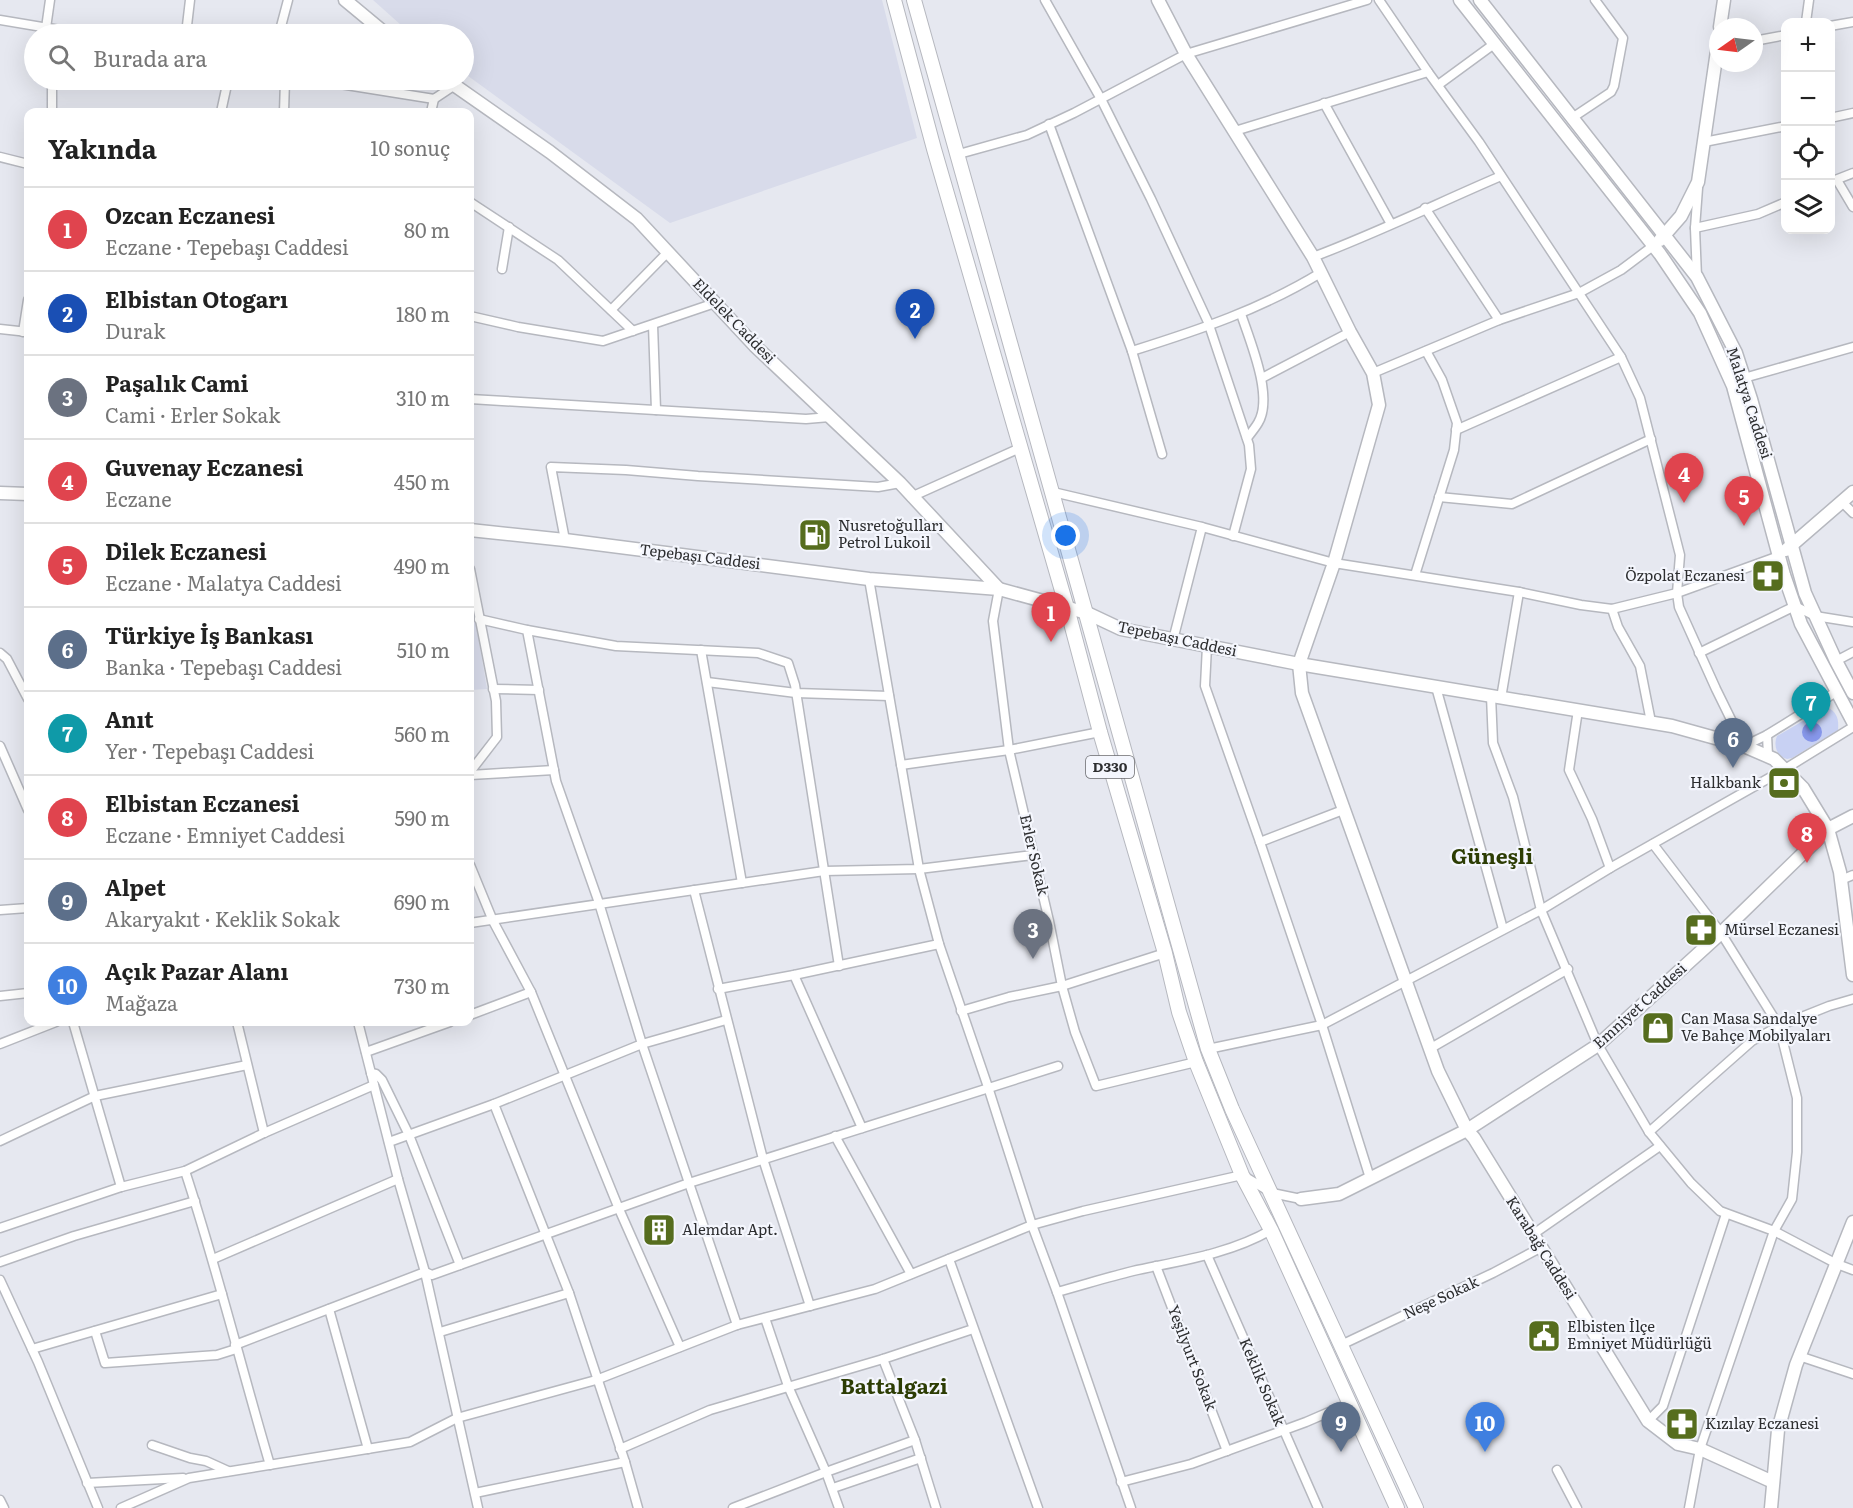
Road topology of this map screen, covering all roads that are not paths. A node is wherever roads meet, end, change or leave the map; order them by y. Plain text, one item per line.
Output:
1 (50, 0) edge
2 (190, 0) edge
3 (288, 0) edge
4 (345, 0) edge
5 (894, 0) edge
6 (914, 0) edge
7 (1045, 0) edge
8 (1158, 0) edge
9 (1367, 0) edge
10 (1379, 0) edge
11 (1460, 0) edge
12 (1480, 0) edge
13 (1595, 0) edge
14 (1724, 0) edge
15 (1809, 0) edge
16 (1721, 18) edge
17 (1807, 18) edge
18 (0, 20) edge
19 (1853, 22) edge
20 (24, 24) edge
21 (47, 24) edge
22 (187, 24) edge
23 (282, 24) edge
24 (374, 24) edge
25 (1835, 25) edge
26 (1781, 36) edge
27 (1763, 39) edge
28 (1494, 44) junction
29 (1186, 54) junction
30 (1428, 72) junction
31 (1714, 72) edge
32 (1438, 85) junction
33 (52, 90) edge
34 (226, 90) edge
35 (285, 90) edge
36 (378, 90) edge
37 (443, 90) edge
38 (462, 90) edge
39 (434, 99) junction
40 (1101, 99) junction
41 (1324, 104) junction
42 (51, 108) edge
43 (222, 108) edge
44 (284, 108) edge
45 (432, 108) edge
46 (1853, 113) edge
47 (1835, 117) edge
48 (1572, 118) junction
49 (1049, 124) junction
50 (1781, 127) edge
51 (1234, 131) junction
52 (1704, 142) junction
53 (959, 154) junction
54 (0, 157) edge
55 (24, 163) edge
56 (1853, 173) edge
57 (1501, 176) junction
58 (1835, 181) edge
59 (1698, 182) junction
60 (1835, 182) edge
61 (1781, 204) edge
62 (474, 205) edge
63 (1853, 207) edge
64 (1425, 208) junction
65 (1391, 224) junction
66 (509, 227) junction
67 (1695, 228) junction
68 (1664, 236) junction
69 (1653, 246) junction
70 (668, 252) junction
71 (1313, 257) junction
72 (502, 269) dead end
73 (1322, 272) junction
74 (1697, 277) junction
75 (1579, 293) junction
76 (716, 303) junction
77 (611, 310) junction
78 (1240, 314) junction
79 (474, 317) edge
80 (1499, 321) junction
81 (653, 325) junction
82 (1210, 327) junction
83 (0, 329) edge
84 (24, 332) edge
85 (633, 332) junction
86 (1350, 332) junction
87 (1853, 347) edge
88 (1132, 351) junction
89 (1426, 351) junction
90 (1622, 357) junction
91 (1373, 373) junction
92 (1262, 378) junction
93 (1744, 378) junction
94 (474, 399) edge
95 (656, 410) junction
96 (830, 417) junction
97 (1456, 430) junction
98 (1247, 438) junction
99 (1651, 439) junction
100 (1020, 448) junction
101 (1162, 454) dead end
102 (900, 483) junction
103 (1053, 492) junction
104 (1853, 492) edge
105 (0, 493) edge
106 (24, 494) edge
107 (911, 497) junction
108 (1439, 497) junction
109 (1842, 501) junction
110 (1853, 513) edge
111 (1202, 527) junction
112 (474, 530) edge
113 (1233, 536) junction
114 (565, 540) junction
115 (1791, 545) junction
116 (1779, 556) junction
117 (1334, 563) junction
118 (1415, 575) junction
119 (869, 579) junction
120 (999, 589) junction
121 (474, 592) edge
122 (1519, 592) junction
123 (1677, 593) junction
124 (1795, 606) junction
125 (1067, 608) junction
126 (1612, 609) junction
127 (1087, 613) junction
128 (1815, 616) junction
129 (479, 620) junction
130 (1853, 622) edge
131 (527, 630) junction
132 (1173, 640) junction
133 (1207, 646) junction
134 (701, 650) junction
135 (1699, 652) junction
136 (1853, 652) edge
137 (0, 653) edge
138 (1836, 661) junction
139 (1299, 664) junction
140 (707, 682) junction
141 (1436, 687) junction
142 (493, 689) junction
143 (539, 690) junction
144 (24, 691) edge
145 (1836, 692) junction
146 (796, 693) junction
147 (1853, 693) edge
148 (889, 696) junction
149 (1496, 697) junction
150 (1578, 710) junction
151 (1651, 722) junction
152 (1853, 722) edge
153 (1853, 727) edge
154 (1100, 732) junction
155 (1767, 735) junction
156 (0, 746) edge
157 (1744, 746) junction
158 (1009, 750) junction
159 (1771, 757) junction
160 (901, 765) junction
161 (474, 768) edge
162 (1785, 769) junction
163 (554, 770) junction
164 (474, 773) edge
165 (24, 801) edge
166 (1343, 810) junction
167 (1853, 816) edge
168 (1828, 829) junction
169 (1260, 843) junction
170 (1653, 844) junction
171 (1034, 855) junction
172 (1610, 868) junction
173 (919, 869) junction
174 (824, 871) junction
175 (474, 874) edge
176 (1847, 878) edge
177 (742, 883) junction
178 (694, 890) junction
179 (599, 903) junction
180 (24, 908) edge
181 (0, 909) edge
182 (1541, 910) junction
183 (493, 921) junction
184 (474, 923) edge
185 (1503, 929) junction
186 (1721, 933) junction
187 (939, 944) junction
188 (1165, 953) junction
189 (839, 966) junction
190 (1568, 969) junction
191 (794, 975) junction
192 (1853, 975) edge
193 (1407, 981) junction
194 (1062, 986) junction
195 (718, 989) junction
196 (531, 992) junction
197 (24, 993) edge
198 (0, 996) edge
199 (1853, 999) edge
200 (961, 1011) junction
201 (474, 1013) edge
202 (726, 1020) junction
203 (1322, 1025) junction
204 (46, 1026) edge
205 (74, 1026) edge
206 (238, 1026) edge
207 (359, 1026) edge
208 (440, 1026) edge
209 (1779, 1026) junction
210 (0, 1044) edge
211 (642, 1044) junction
212 (1598, 1045) junction
213 (1431, 1048) junction
214 (1208, 1049) junction
215 (366, 1052) junction
216 (1196, 1062) junction
217 (247, 1065) junction
218 (1058, 1066) dead end
219 (371, 1074) junction
220 (566, 1076) junction
221 (374, 1085) junction
222 (988, 1087) junction
223 (95, 1096) junction
224 (494, 1104) junction
225 (862, 1128) junction
226 (1650, 1132) junction
227 (264, 1133) junction
228 (1470, 1134) junction
229 (409, 1135) junction
230 (835, 1136) junction
231 (0, 1141) edge
232 (389, 1142) junction
233 (1660, 1146) junction
234 (763, 1159) junction
235 (185, 1171) junction
236 (1242, 1175) junction
237 (1370, 1178) junction
238 (398, 1179) junction
239 (689, 1183) junction
240 (121, 1187) junction
241 (1272, 1193) junction
242 (1300, 1199) joint
243 (195, 1201) junction
244 (619, 1209) junction
245 (1726, 1214) junction
246 (1853, 1222) edge
247 (1032, 1225) junction
248 (0, 1228) edge
249 (1271, 1230) junction
250 (1774, 1231) junction
251 (1532, 1234) junction
252 (545, 1236) junction
253 (1540, 1248) junction
254 (1207, 1255) junction
255 (213, 1259) junction
256 (949, 1259) junction
257 (0, 1262) edge
258 (1837, 1264) junction
259 (460, 1265) junction
260 (1156, 1266) junction
261 (1853, 1270) edge
262 (425, 1272) junction
263 (911, 1274) junction
264 (0, 1280) edge
265 (1057, 1292) junction
266 (569, 1293) junction
267 (222, 1294) junction
268 (810, 1306) junction
269 (329, 1309) junction
270 (765, 1318) junction
271 (737, 1325) junction
272 (973, 1329) junction
273 (95, 1331) junction
274 (440, 1332) junction
275 (1341, 1345) junction
276 (235, 1347) junction
277 (680, 1347) junction
278 (32, 1349) junction
279 (1799, 1356) junction
280 (883, 1359) junction
281 (1853, 1374) edge
282 (596, 1380) junction
283 (788, 1386) junction
284 (1350, 1403) junction
285 (457, 1418) junction
286 (1648, 1421) junction
287 (1283, 1429) junction
288 (915, 1440) junction
289 (152, 1445) dead end
290 (368, 1449) junction
291 (620, 1449) junction
292 (1700, 1449) junction
293 (1227, 1450) junction
294 (921, 1458) junction
295 (625, 1462) junction
296 (270, 1465) junction
297 (1557, 1470) dead end
298 (229, 1472) junction
299 (826, 1472) junction
300 (189, 1478) junction
301 (1121, 1482) junction
302 (1773, 1482) junction
303 (87, 1483) junction
304 (832, 1488) junction
305 (475, 1493) junction
306 (0, 1500) edge
307 (738, 1507) edge
308 (4, 1508) edge
309 (98, 1508) edge
310 (121, 1508) edge
311 (478, 1508) edge
312 (638, 1508) edge
313 (839, 1508) edge
314 (936, 1508) edge
315 (1038, 1508) edge
316 (1131, 1508) edge
317 (1318, 1508) edge
318 (1397, 1508) edge
319 (1416, 1508) edge
320 (1577, 1508) edge
321 (1689, 1508) edge
322 (1771, 1508) edge

1 - 21 street
2 - 22 street
3 - 23 street
4 - 24 street
5 - 100 main road, D330
6 - 53 main road, D330
7 - 40 street
8 - 29 street
9 - 29 street
10 - 30 street
11 - 28 street
12 - 48 street, Malatya Caddesi
13 - 48 street
14 - 16 street
15 - 17 street
18 - 20 street
19 - 25 street
26 - 27 street
28 - 32 street
28 - 69 street
29 - 40 street
29 - 51 street
30 - 32 street
30 - 41 street
31 - 52 street
32 - 57 street
33 - 42 street
34 - 43 street
35 - 44 street
36 - 39 street
37 - 39 street
38 - 70 street, Eldelek Caddesi
39 - 45 street
40 - 49 street
40 - 82 street
41 - 51 street
41 - 65 street
46 - 47 street
48 - 68 street, Malatya Caddesi
49 - 53 street
49 - 88 street
50 - 52 street
51 - 71 street
52 - 59 street
53 - 103 main road, D330
54 - 55 street
56 - 58 street
57 - 64 street
57 - 75 street
59 - 67 street
59 - 68 street
60 - 63 street
61 - 67 street
62 - 66 street
64 - 65 street
64 - 80 street
65 - 71 street
66 - 72 street
66 - 77 street
67 - 74 street
68 - 69 street
68 - 74 street, Malatya Caddesi
69 - 75 street
69 - 116 street
70 - 76 street, Eldelek Caddesi
70 - 77 street
71 - 73 street
73 - 78 street
73 - 86 street
74 - 93 street, Malatya Caddesi
75 - 80 street
75 - 90 street
76 - 81 street
76 - 96 street, Eldelek Caddesi
77 - 85 street
78 - 82 street
78 - 92 street
79 - 85 street
80 - 89 street
81 - 85 street
81 - 95 street
82 - 88 street
82 - 98 street
83 - 84 street
86 - 91 street
86 - 92 street
87 - 93 street
88 - 101 street
89 - 91 street
89 - 97 street
90 - 97 street
90 - 99 street
91 - 117 street
92 - 98 street
93 - 115 street, Malatya Caddesi
94 - 95 street
95 - 96 street
96 - 102 street, Eldelek Caddesi
97 - 108 street
98 - 113 street
99 - 108 street
99 - 123 street
100 - 107 street
100 - 125 main road, D330
102 - 107 street, Eldelek Caddesi
102 - 114 street
103 - 111 street
103 - 127 main road, D330
104 - 109 street
105 - 106 street
107 - 120 street, Eldelek Caddesi
108 - 118 street
109 - 110 street
109 - 115 street
111 - 113 street
111 - 132 street
112 - 114 street, Tepebaşı Caddesi
113 - 117 street
114 - 119 street, Tepebaşı Caddesi
115 - 116 street
115 - 128 street, Malatya Caddesi
116 - 123 street
116 - 124 street
117 - 118 street
117 - 139 street
118 - 122 street
119 - 120 street, Tepebaşı Caddesi
119 - 148 street
120 - 125 street, Tepebaşı Caddesi
120 - 158 street, Erler Sokak
121 - 129 street
122 - 126 street
122 - 149 street
123 - 126 street
123 - 135 street
124 - 128 street
124 - 135 street
124 - 145 street
125 - 127 street, Tepebaşı Caddesi
125 - 154 main road, D330
126 - 151 street
127 - 132 street, Tepebaşı Caddesi
127 - 214 main road, D330
128 - 130 street
128 - 138 street, Malatya Caddesi
129 - 131 street
129 - 142 street
131 - 134 street
131 - 143 street
132 - 133 street, Tepebaşı Caddesi
133 - 139 street, Tepebaşı Caddesi
133 - 169 street
134 - 140 street
134 - 146 street
135 - 157 street
136 - 138 street
137 - 144 street
138 - 147 street, Malatya Caddesi
139 - 141 street, Tepebaşı Caddesi
139 - 166 street, Karabağ Caddesi
140 - 146 street
140 - 177 street
141 - 149 street, Tepebaşı Caddesi
141 - 185 street
142 - 143 street
142 - 161 street
143 - 163 street
145 - 152 street
145 - 155 street
146 - 148 street
146 - 174 street
148 - 160 street
149 - 150 street, Tepebaşı Caddesi
149 - 182 street
150 - 151 street, Tepebaşı Caddesi
150 - 172 street
151 - 157 street, Tepebaşı Caddesi
153 - 162 street
154 - 158 street
154 - 188 main road, D330
155 - 157 street
155 - 159 street
156 - 165 street
157 - 159 street, Tepebaşı Caddesi
158 - 160 street
158 - 171 street, Erler Sokak
159 - 162 street, Tepebaşı Caddesi
160 - 173 street
162 - 168 street, Tepebaşı Caddesi
162 - 170 street
163 - 164 street
163 - 179 street
166 - 169 street
166 - 193 street, Karabağ Caddesi
167 - 168 street, Emniyet Caddesi
168 - 176 street, Tepebaşı Caddesi
168 - 186 street, Emniyet Caddesi
169 - 203 street
170 - 172 street
170 - 186 street
171 - 173 street
171 - 194 street, Erler Sokak
172 - 182 street
173 - 174 street
173 - 187 street
174 - 177 street
174 - 189 street
175 - 183 street
176 - 192 street, Tepebaşı Caddesi
177 - 178 street
178 - 179 street
178 - 195 street
179 - 183 street
179 - 211 street
180 - 181 street
182 - 185 street
182 - 190 street
183 - 184 street
183 - 196 street
185 - 193 street
186 - 209 street
186 - 212 street, Emniyet Caddesi
187 - 189 street
187 - 200 street
188 - 194 street
188 - 216 main road, D330
189 - 191 street
190 - 212 street
190 - 213 street
191 - 195 street
191 - 225 street
193 - 203 street
193 - 213 street, Karabağ Caddesi
194 - 200 street
194 - 216 street, Erler Sokak
195 - 202 street
196 - 201 street
196 - 220 street
197 - 198 street
199 - 209 street
200 - 222 street
202 - 211 street
202 - 234 street
203 - 214 street
203 - 237 street
204 - 210 street
205 - 223 street
206 - 217 street
207 - 215 street
208 - 215 street
209 - 226 street
209 - 250 street
211 - 220 street
211 - 239 street
212 - 226 street
212 - 228 street, Emniyet Caddesi
213 - 228 street, Karabağ Caddesi
214 - 241 main road, D330
215 - 219 street
216 - 236 main road, D330
217 - 223 street
217 - 227 street
218 - 222 street
219 - 221 street
219 - 229 street
220 - 224 street
220 - 244 street
221 - 227 street
221 - 232 street
222 - 225 street
222 - 247 street
223 - 231 street
223 - 240 street
224 - 229 street
224 - 252 street
225 - 230 street
226 - 233 street
227 - 235 street
228 - 237 street, Emniyet Caddesi
228 - 251 street, Karabağ Caddesi
229 - 232 street
229 - 259 street
230 - 234 street
230 - 263 street
232 - 238 street
233 - 245 street
233 - 251 street
234 - 239 street
234 - 268 street
235 - 240 street
235 - 243 street
236 - 241 street
236 - 247 street
236 - 249 main road, D330
237 - 242 street, Emniyet Caddesi
238 - 255 street
238 - 262 street
239 - 244 street
239 - 271 street
240 - 248 street
241 - 242 street
241 - 275 main road, D330
243 - 255 street
243 - 257 street
244 - 252 street
244 - 277 street
245 - 250 street
245 - 286 street
246 - 258 street
247 - 256 street
247 - 265 street
249 - 254 street
249 - 284 main road, D330
250 - 258 street
250 - 292 street
251 - 253 street, Karabağ Caddesi
252 - 259 street
252 - 266 street
253 - 275 street, Neşe Sokak
253 - 286 street, Karabağ Caddesi
254 - 260 street
254 - 287 street, Keklik Sokak
255 - 267 street
256 - 263 street
256 - 272 street
258 - 261 street
258 - 279 street
259 - 262 street
260 - 265 street
260 - 293 street, Yeşilyurt Sokak
262 - 269 street
262 - 274 street
263 - 268 street
264 - 278 street
265 - 301 street
266 - 274 street
266 - 282 street
267 - 273 street
267 - 276 street
268 - 270 street
269 - 276 street
269 - 290 street
270 - 271 street
270 - 283 street
271 - 277 street
272 - 280 street
272 - 315 street
273 - 276 street
273 - 278 street
274 - 285 street
275 - 319 main road, D330
276 - 296 street
277 - 282 street
278 - 303 street
279 - 281 street
279 - 302 street
280 - 283 street
280 - 288 street
282 - 285 street
282 - 291 street
283 - 291 street
283 - 299 street
284 - 287 street
284 - 318 main road, D330
285 - 290 street
285 - 305 street
286 - 292 street, Karabağ Caddesi
287 - 293 street
287 - 317 street, Keklik Sokak
288 - 294 street
288 - 299 street
289 - 298 street
290 - 296 street
291 - 295 street
292 - 302 street, Karabağ Caddesi
292 - 321 street
293 - 301 street
294 - 304 street
294 - 314 street
295 - 305 street
295 - 312 street
296 - 298 street
297 - 320 street
298 - 300 street
299 - 304 street
299 - 307 street
300 - 303 street
300 - 310 street
301 - 316 street
302 - 322 street
303 - 309 street
304 - 313 street
305 - 311 street
306 - 308 street

